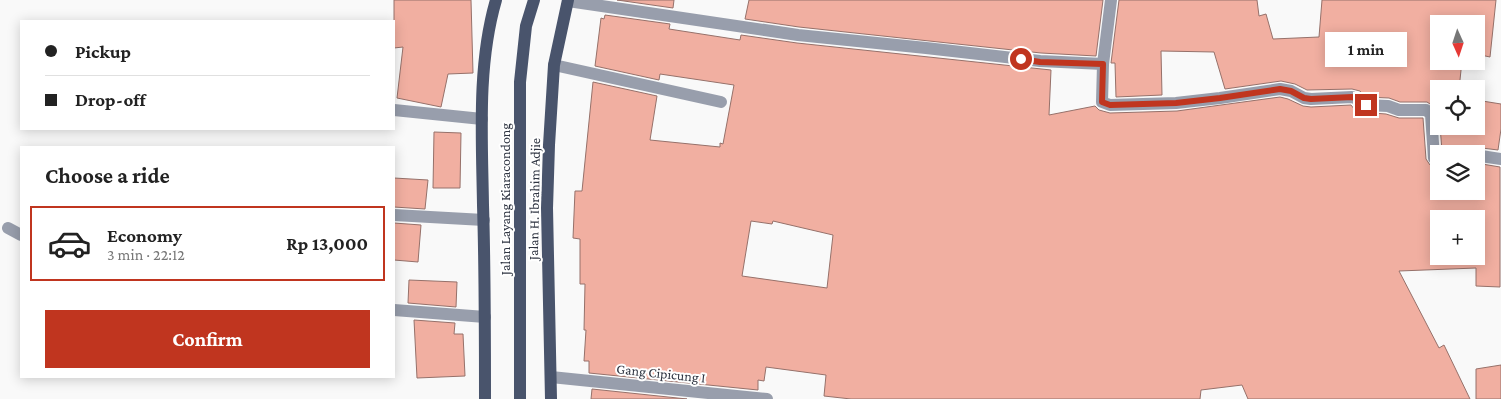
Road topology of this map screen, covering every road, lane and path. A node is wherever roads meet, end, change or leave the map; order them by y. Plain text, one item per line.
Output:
1 (496, 0) edge
2 (534, 0) edge
3 (568, 0) edge
4 (1112, 0) edge
5 (1103, 64) junction
6 (554, 65) junction
7 (721, 102) dead end
8 (395, 110) edge
9 (482, 120) junction
10 (1433, 145) edge
11 (1485, 157) edge
12 (1501, 159) edge
13 (395, 215) edge
14 (484, 220) junction
15 (8, 228) dead end
16 (20, 234) edge
17 (395, 310) edge
18 (485, 317) junction
19 (551, 377) junction
20 (485, 399) edge
21 (520, 399) edge
22 (551, 399) edge
23 (767, 399) edge

1 - 9 main road
2 - 21 main road, Jalan Layang Kiaracondong
3 - 5 street
3 - 6 main road, Jalan H. Ibrahim Adjie
4 - 5 street
5 - 10 street
6 - 7 street
6 - 19 main road, Jalan H. Ibrahim Adjie
8 - 9 street
9 - 14 main road
11 - 12 street
13 - 14 street
14 - 18 main road
15 - 16 street
17 - 18 street
18 - 20 main road
19 - 22 main road, Jalan H. Ibrahim Adjie
19 - 23 street, Gang Cipicung I

